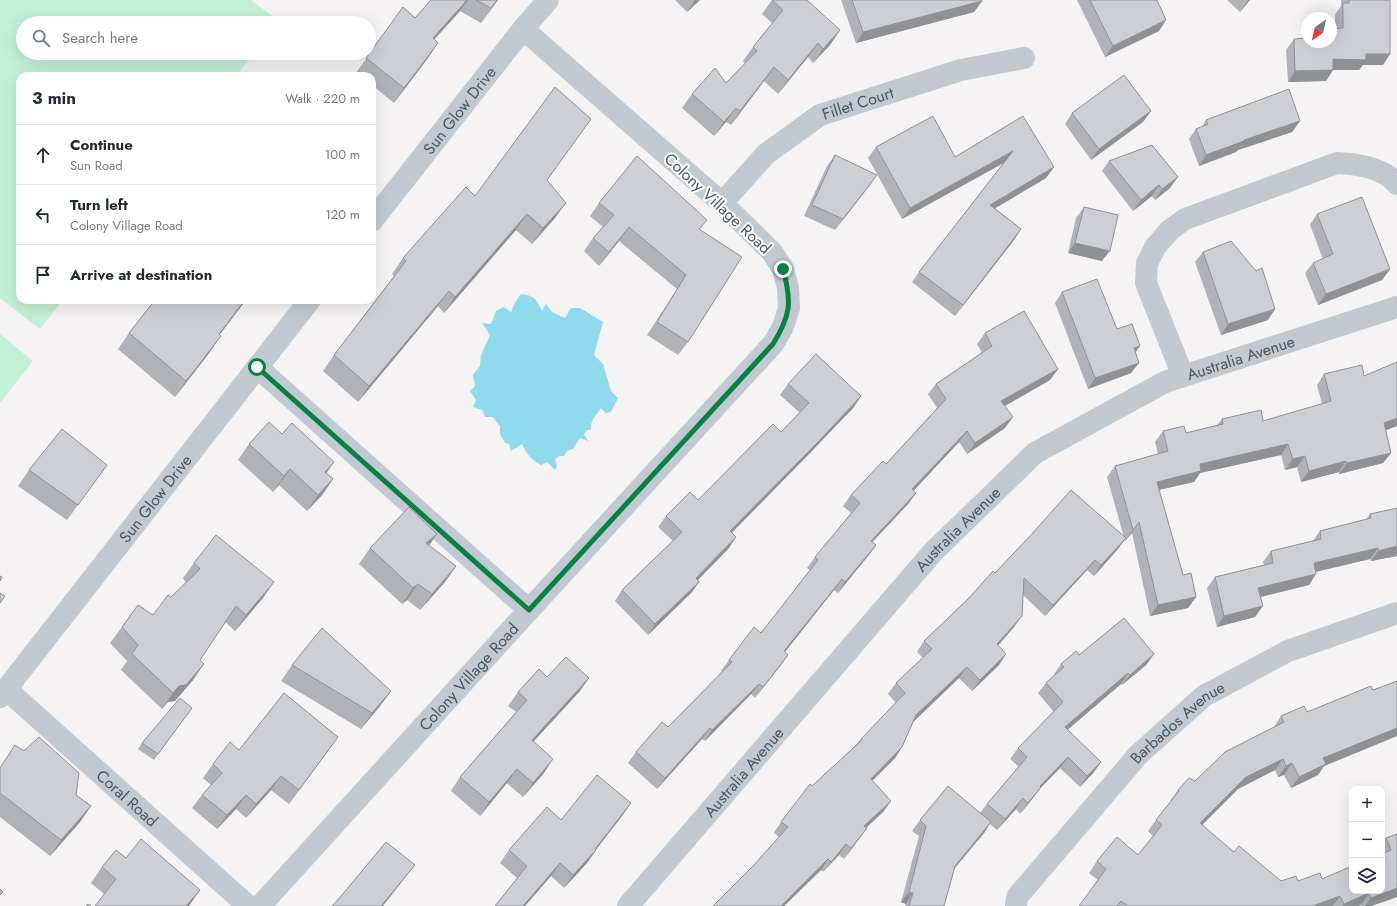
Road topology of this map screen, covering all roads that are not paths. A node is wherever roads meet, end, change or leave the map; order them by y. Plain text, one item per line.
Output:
1 (548, 0) edge
2 (523, 29) junction
3 (1024, 58) dead end
4 (1397, 184) edge
5 (722, 203) junction
6 (376, 216) edge
7 (307, 304) edge
8 (1397, 308) edge
9 (257, 367) junction
10 (1183, 376) junction
11 (529, 610) junction
12 (1397, 613) edge
13 (3, 693) edge
14 (248, 906) edge
15 (260, 906) edge
16 (628, 906) edge
17 (1016, 906) edge

1 - 2 street, Sun Glow Drive
2 - 5 street, Colony Village Road
2 - 6 street, Sun Glow Drive
3 - 5 street, Fillet Court
4 - 10 street
5 - 11 street, Colony Village Road
7 - 9 street, Sun Glow Drive
8 - 10 street, Australia Avenue
9 - 11 street
9 - 13 street, Sun Glow Drive
10 - 16 street, Australia Avenue
11 - 15 street, Colony Village Road
12 - 17 street, Barbados Avenue
13 - 14 street, Coral Road

